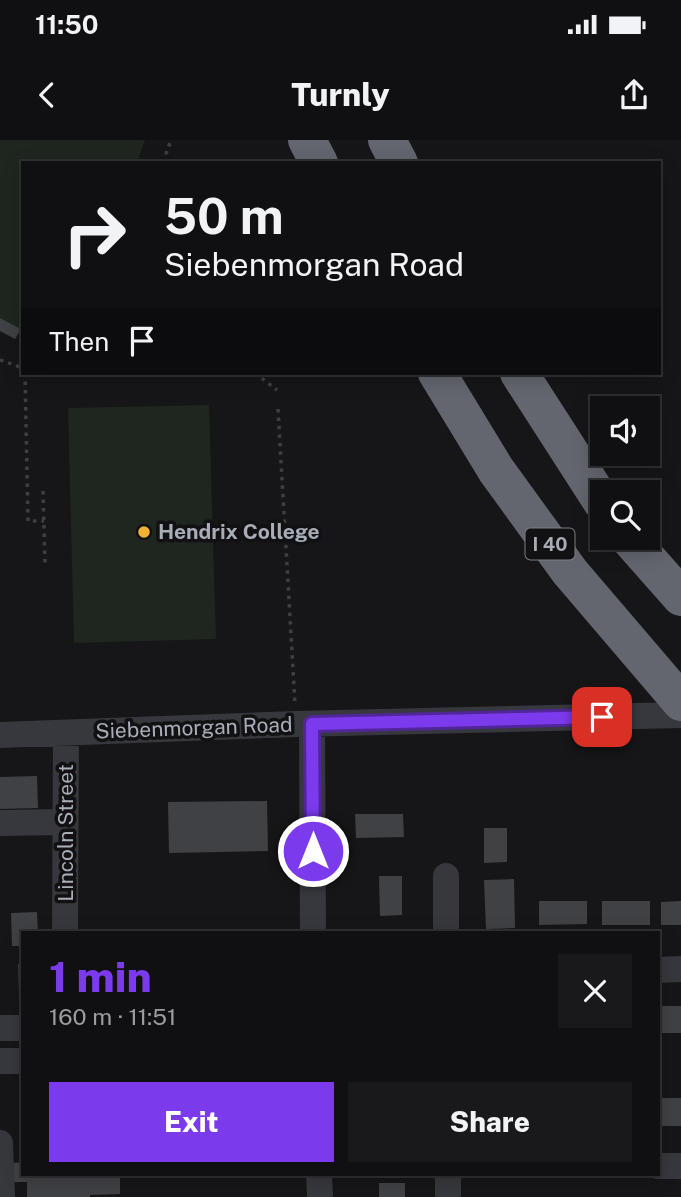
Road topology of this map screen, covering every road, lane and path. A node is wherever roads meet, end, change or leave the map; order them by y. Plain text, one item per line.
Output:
1 (171, 140) edge
2 (307, 140) edge
3 (387, 140) edge
4 (166, 161) edge
5 (318, 161) edge
6 (398, 161) edge
7 (0, 360) edge
8 (21, 367) edge
9 (25, 375) edge
10 (258, 375) edge
11 (438, 375) edge
12 (520, 375) edge
13 (277, 390) dead end
14 (278, 409) dead end
15 (590, 483) edge
16 (43, 491) dead end
17 (44, 521) junction
18 (639, 550) edge
19 (46, 563) dead end
20 (681, 597) edge
21 (681, 702) edge
22 (681, 715) edge
23 (304, 724) junction
24 (66, 733) junction
25 (0, 735) edge
26 (65, 822) junction
27 (0, 823) edge
28 (446, 876) dead end
29 (65, 931) edge
30 (313, 931) edge
31 (446, 931) edge
32 (681, 969) edge
33 (660, 970) edge
34 (0, 1028) edge
35 (21, 1028) edge
36 (21, 1060) edge
37 (0, 1061) edge
38 (0, 1143) edge
39 (660, 1166) edge
40 (681, 1166) edge
41 (319, 1176) edge
42 (448, 1176) edge
43 (2, 1197) edge
44 (320, 1197) edge
45 (448, 1197) edge

1 - 4 path
2 - 5 highway
3 - 6 highway
7 - 8 path
9 - 17 path
10 - 13 path
11 - 21 highway, I 40
12 - 15 highway
14 - 23 path
16 - 17 path
17 - 19 path
18 - 20 highway
22 - 23 street, Siebenmorgan Road
23 - 24 street, Siebenmorgan Road
23 - 30 street
24 - 25 street, Siebenmorgan Road
24 - 26 street, Lincoln Street
26 - 27 street
26 - 29 street, Lincoln Street
28 - 31 street
32 - 33 street
34 - 35 street
36 - 37 street
38 - 43 street
39 - 40 street
41 - 44 street
42 - 45 street

